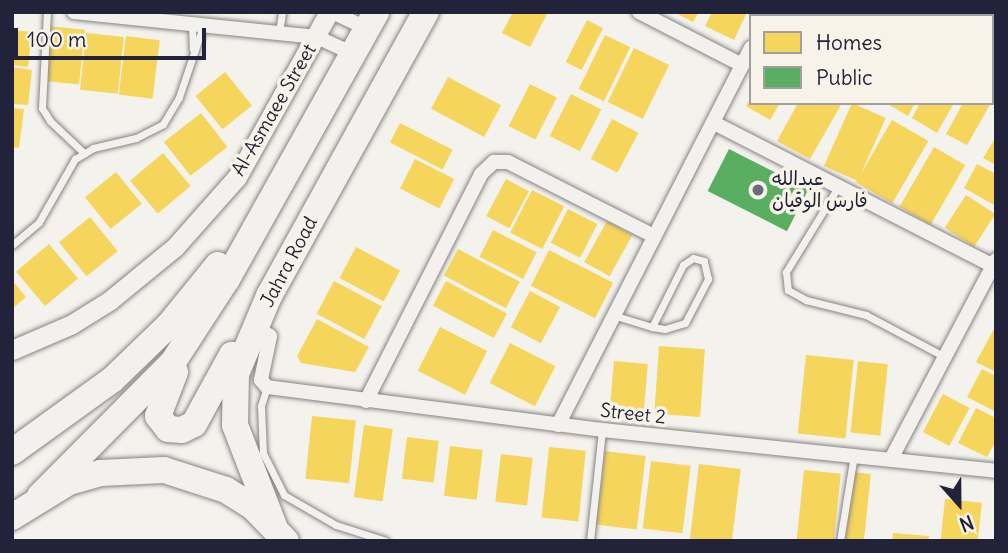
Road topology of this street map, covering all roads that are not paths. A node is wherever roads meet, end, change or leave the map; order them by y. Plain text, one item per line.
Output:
1 (47, 12) edge
2 (74, 12) edge
3 (282, 12) edge
4 (330, 12) edge
5 (426, 12) edge
6 (639, 12) edge
7 (371, 20) edge
8 (197, 25) junction
9 (278, 33) junction
10 (317, 37) junction
11 (749, 52) edge
12 (353, 54) junction
13 (742, 65) junction
14 (714, 123) junction
15 (84, 153) junction
16 (296, 155) junction
17 (838, 187) junction
18 (654, 236) junction
19 (12, 245) edge
20 (994, 263) edge
21 (227, 279) junction
22 (269, 296) junction
23 (616, 316) junction
24 (255, 326) junction
25 (652, 327) junction
26 (12, 350) edge
27 (945, 357) junction
28 (267, 387) junction
29 (366, 401) junction
30 (558, 425) junction
31 (602, 430) junction
32 (12, 452) edge
33 (853, 455) junction
34 (891, 459) junction
35 (996, 471) edge
36 (24, 505) edge
37 (280, 533) edge
38 (386, 541) edge
39 (590, 541) edge
40 (840, 541) edge

1 - 15 lane
2 - 8 street
3 - 9 lane
4 - 7 street
4 - 10 street, Al-Asmaee Street
5 - 22 highway, Jahra Road
6 - 13 street
7 - 12 highway
8 - 9 street
8 - 15 lane
9 - 10 street
10 - 12 street
10 - 26 street, Al-Asmaee Street
11 - 13 street
12 - 16 highway
13 - 14 street
14 - 17 street
14 - 18 street
15 - 19 lane
16 - 21 highway
16 - 32 highway
17 - 20 street
17 - 27 lane
18 - 23 street
18 - 29 street
20 - 27 street
21 - 22 highway
21 - 36 highway
22 - 24 highway, Jahra Road
23 - 25 lane
23 - 30 street
24 - 28 street
24 - 37 highway, Jahra Road
25 - 25 lane
27 - 34 street
28 - 29 street, Street 2
28 - 38 lane
29 - 30 street, Street 2
30 - 31 street, Street 2
31 - 33 street, Street 2
31 - 39 lane
33 - 34 street, Street 2
33 - 40 lane
34 - 35 street, Street 2
36 - 37 highway

